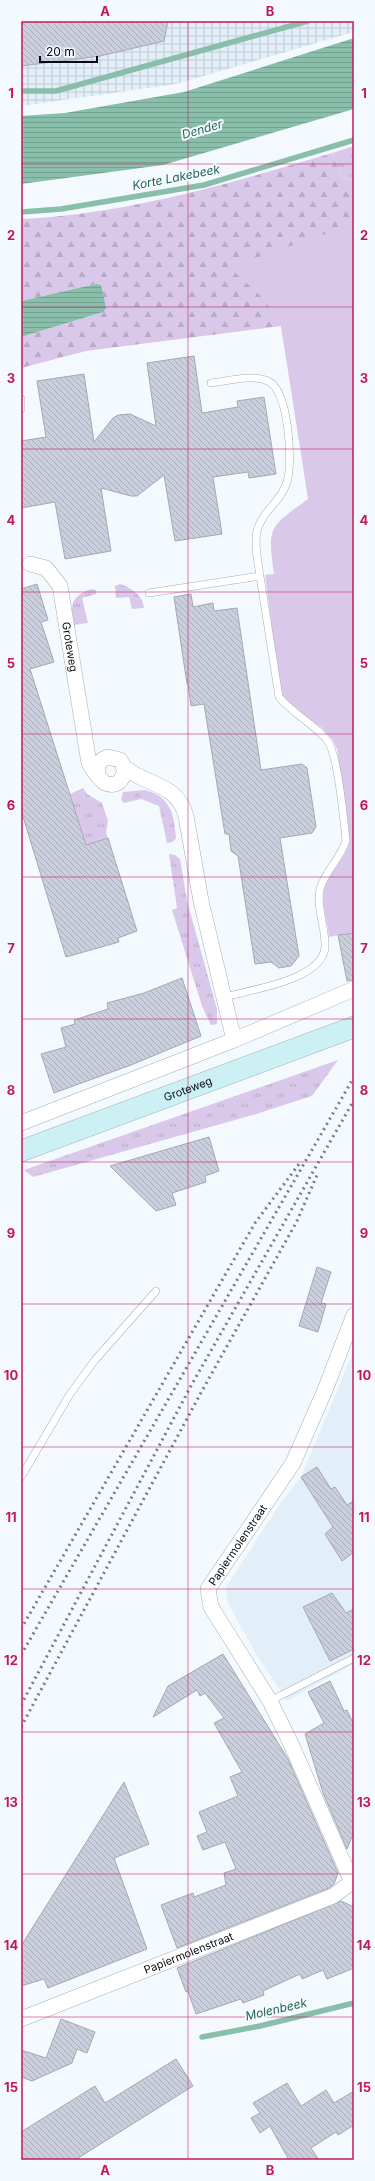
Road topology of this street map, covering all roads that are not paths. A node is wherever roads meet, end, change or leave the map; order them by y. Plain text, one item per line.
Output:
1 (211, 383) dead end
2 (21, 399) edge
3 (21, 409) edge
4 (26, 563) edge
5 (260, 576) junction
6 (150, 593) dead end
7 (85, 747) junction
8 (108, 757) junction
9 (123, 774) junction
10 (98, 775) junction
11 (354, 989) edge
12 (224, 997) junction
13 (354, 1027) edge
14 (234, 1040) junction
15 (21, 1123) edge
16 (21, 1151) edge
17 (156, 1292) dead end
18 (354, 1315) edge
19 (21, 1476) edge
20 (354, 1658) edge
21 (270, 1702) junction
22 (353, 1884) edge
23 (21, 2019) edge

1 - 5 lane
2 - 3 lane
4 - 7 street, Groteweg
5 - 6 lane
5 - 12 lane
7 - 8 street
7 - 10 street, Groteweg
8 - 9 street
8 - 10 street
9 - 10 street
9 - 12 street
11 - 14 street
12 - 14 street
13 - 16 main road, Groteweg
14 - 15 street
17 - 19 lane
18 - 21 street, Papiermolenstraat
20 - 21 lane
21 - 22 street, Papiermolenstraat
22 - 23 street, Papiermolenstraat

